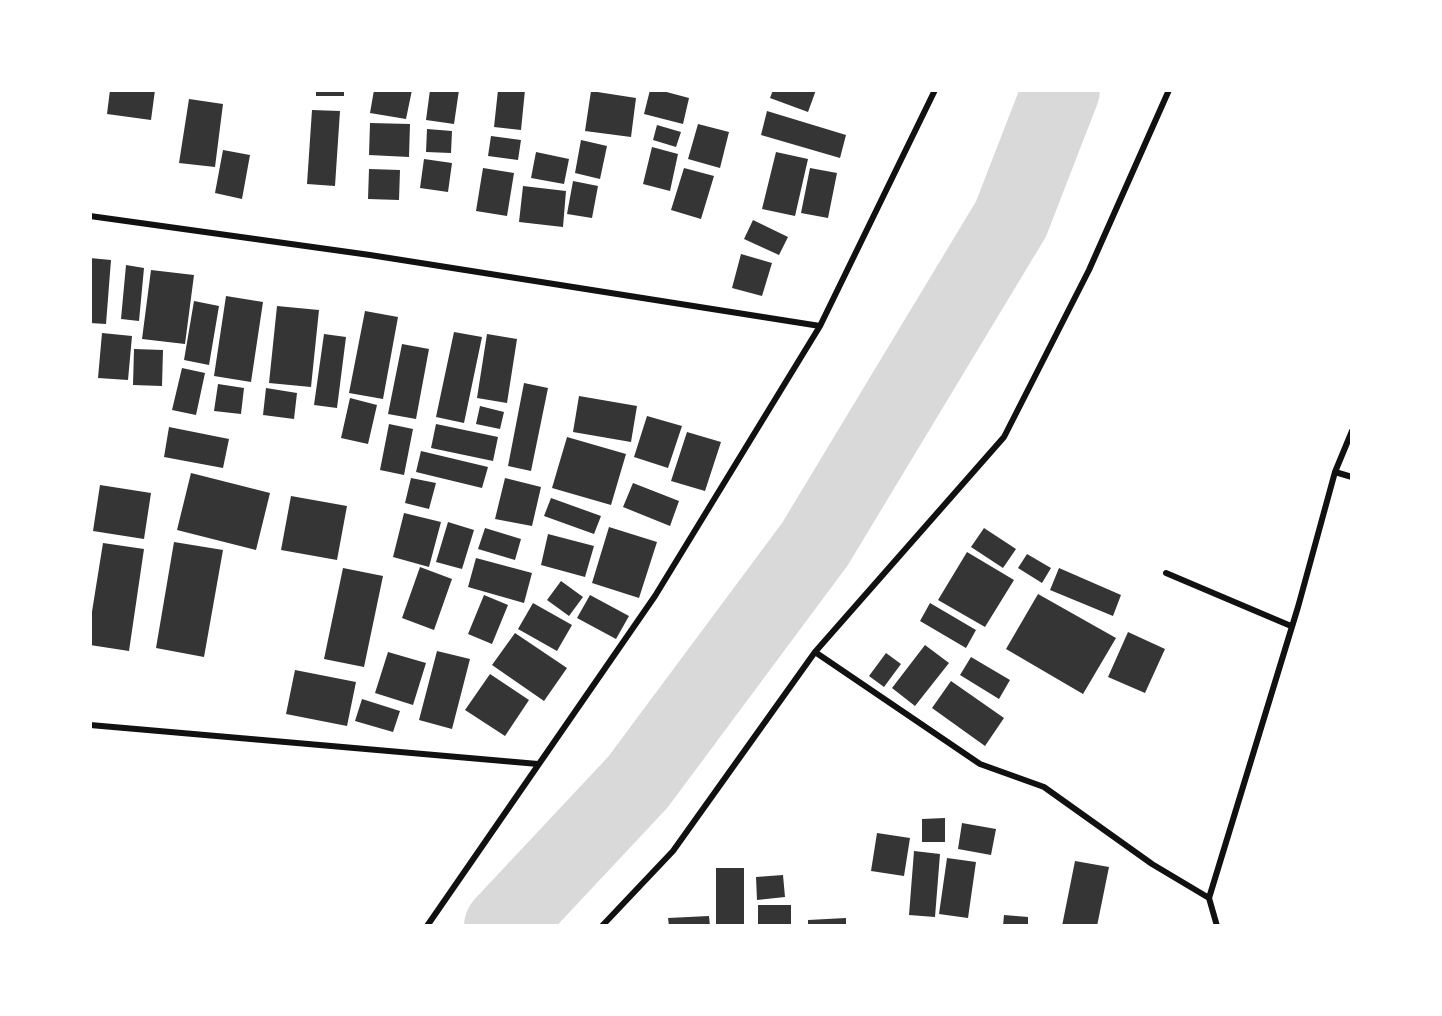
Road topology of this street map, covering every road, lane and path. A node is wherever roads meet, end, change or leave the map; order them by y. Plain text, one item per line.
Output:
1 (934, 90) edge
2 (1169, 90) edge
3 (90, 216) edge
4 (820, 326) junction
5 (1352, 431) edge
6 (1335, 472) junction
7 (1352, 477) edge
8 (1166, 573) dead end
9 (1292, 626) junction
10 (816, 652) junction
11 (90, 725) edge
12 (538, 764) junction
13 (1209, 898) junction
14 (427, 926) edge
15 (602, 926) edge
16 (1217, 926) edge

1 - 4 street
2 - 10 street
3 - 4 street
4 - 12 street
5 - 6 street
6 - 7 street
6 - 9 street
8 - 9 street
9 - 13 street
10 - 13 street
10 - 15 street
11 - 12 street
12 - 14 street
13 - 16 street

